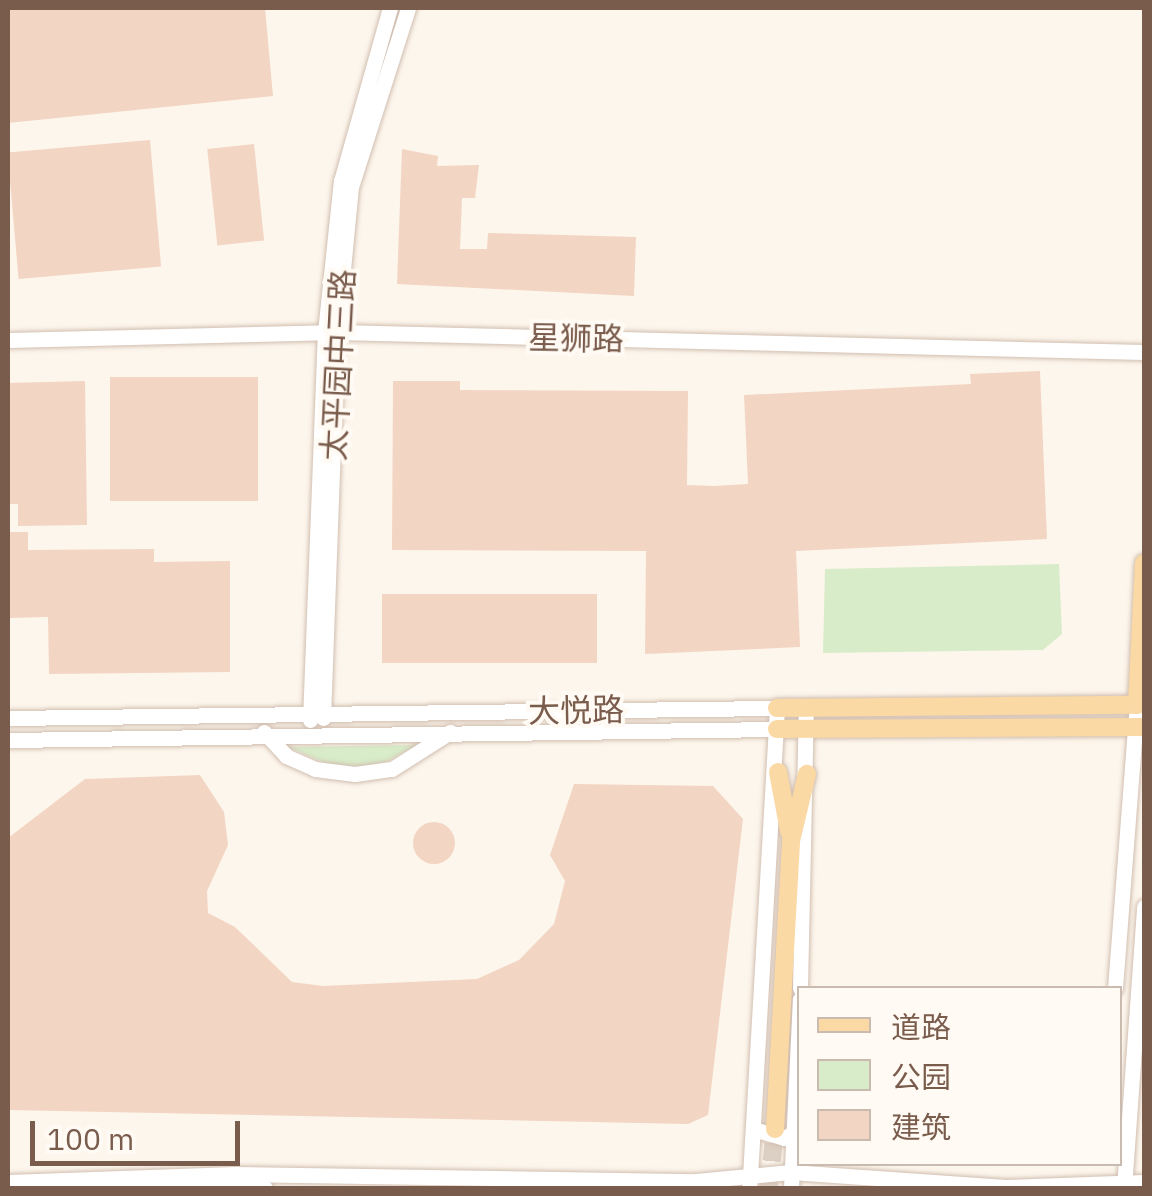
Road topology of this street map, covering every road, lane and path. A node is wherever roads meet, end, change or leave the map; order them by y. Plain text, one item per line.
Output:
1 (390, 8) edge
2 (408, 8) edge
3 (331, 332) junction
4 (8, 340) edge
5 (1144, 352) edge
6 (1144, 563) edge
7 (1141, 705) edge
8 (778, 708) junction
9 (806, 710) junction
10 (316, 713) junction
11 (8, 718) edge
12 (1140, 727) edge
13 (778, 730) junction
14 (806, 730) junction
15 (450, 731) junction
16 (264, 732) junction
17 (316, 732) junction
18 (8, 740) edge
19 (778, 772) junction
20 (806, 774) junction
21 (791, 841) junction
22 (1144, 907) edge
23 (800, 986) edge
24 (1115, 986) edge
25 (797, 1024) edge
26 (752, 1129) junction
27 (784, 1131) junction
28 (1103, 1178) edge
29 (791, 1180) edge
30 (749, 1181) edge
31 (8, 1182) edge
32 (1132, 1184) edge
33 (110, 1188) edge
34 (265, 1188) edge

1 - 3 street, 太平园中三路
2 - 3 street, 太平园中三路
3 - 4 street, 星狮路
3 - 5 street, 星狮路
3 - 10 street, 太平园中三路
6 - 7 main road
7 - 9 main road, 大悦路
7 - 12 street
8 - 9 main road, 大悦路
8 - 10 street, 大悦路
8 - 13 street
9 - 14 street
10 - 11 street, 大悦路
10 - 17 street, 太平园中三路
12 - 14 main road
12 - 24 street
13 - 14 main road
13 - 15 street
13 - 19 street
14 - 20 street
15 - 16 street
15 - 17 street
16 - 17 street
16 - 18 street
19 - 21 main road
19 - 26 street
20 - 21 main road
20 - 23 street
21 - 27 main road
22 - 32 street
25 - 27 street
26 - 27 street
26 - 30 street
27 - 29 street
28 - 29 street
28 - 32 street
29 - 30 street
30 - 31 street
33 - 34 street

